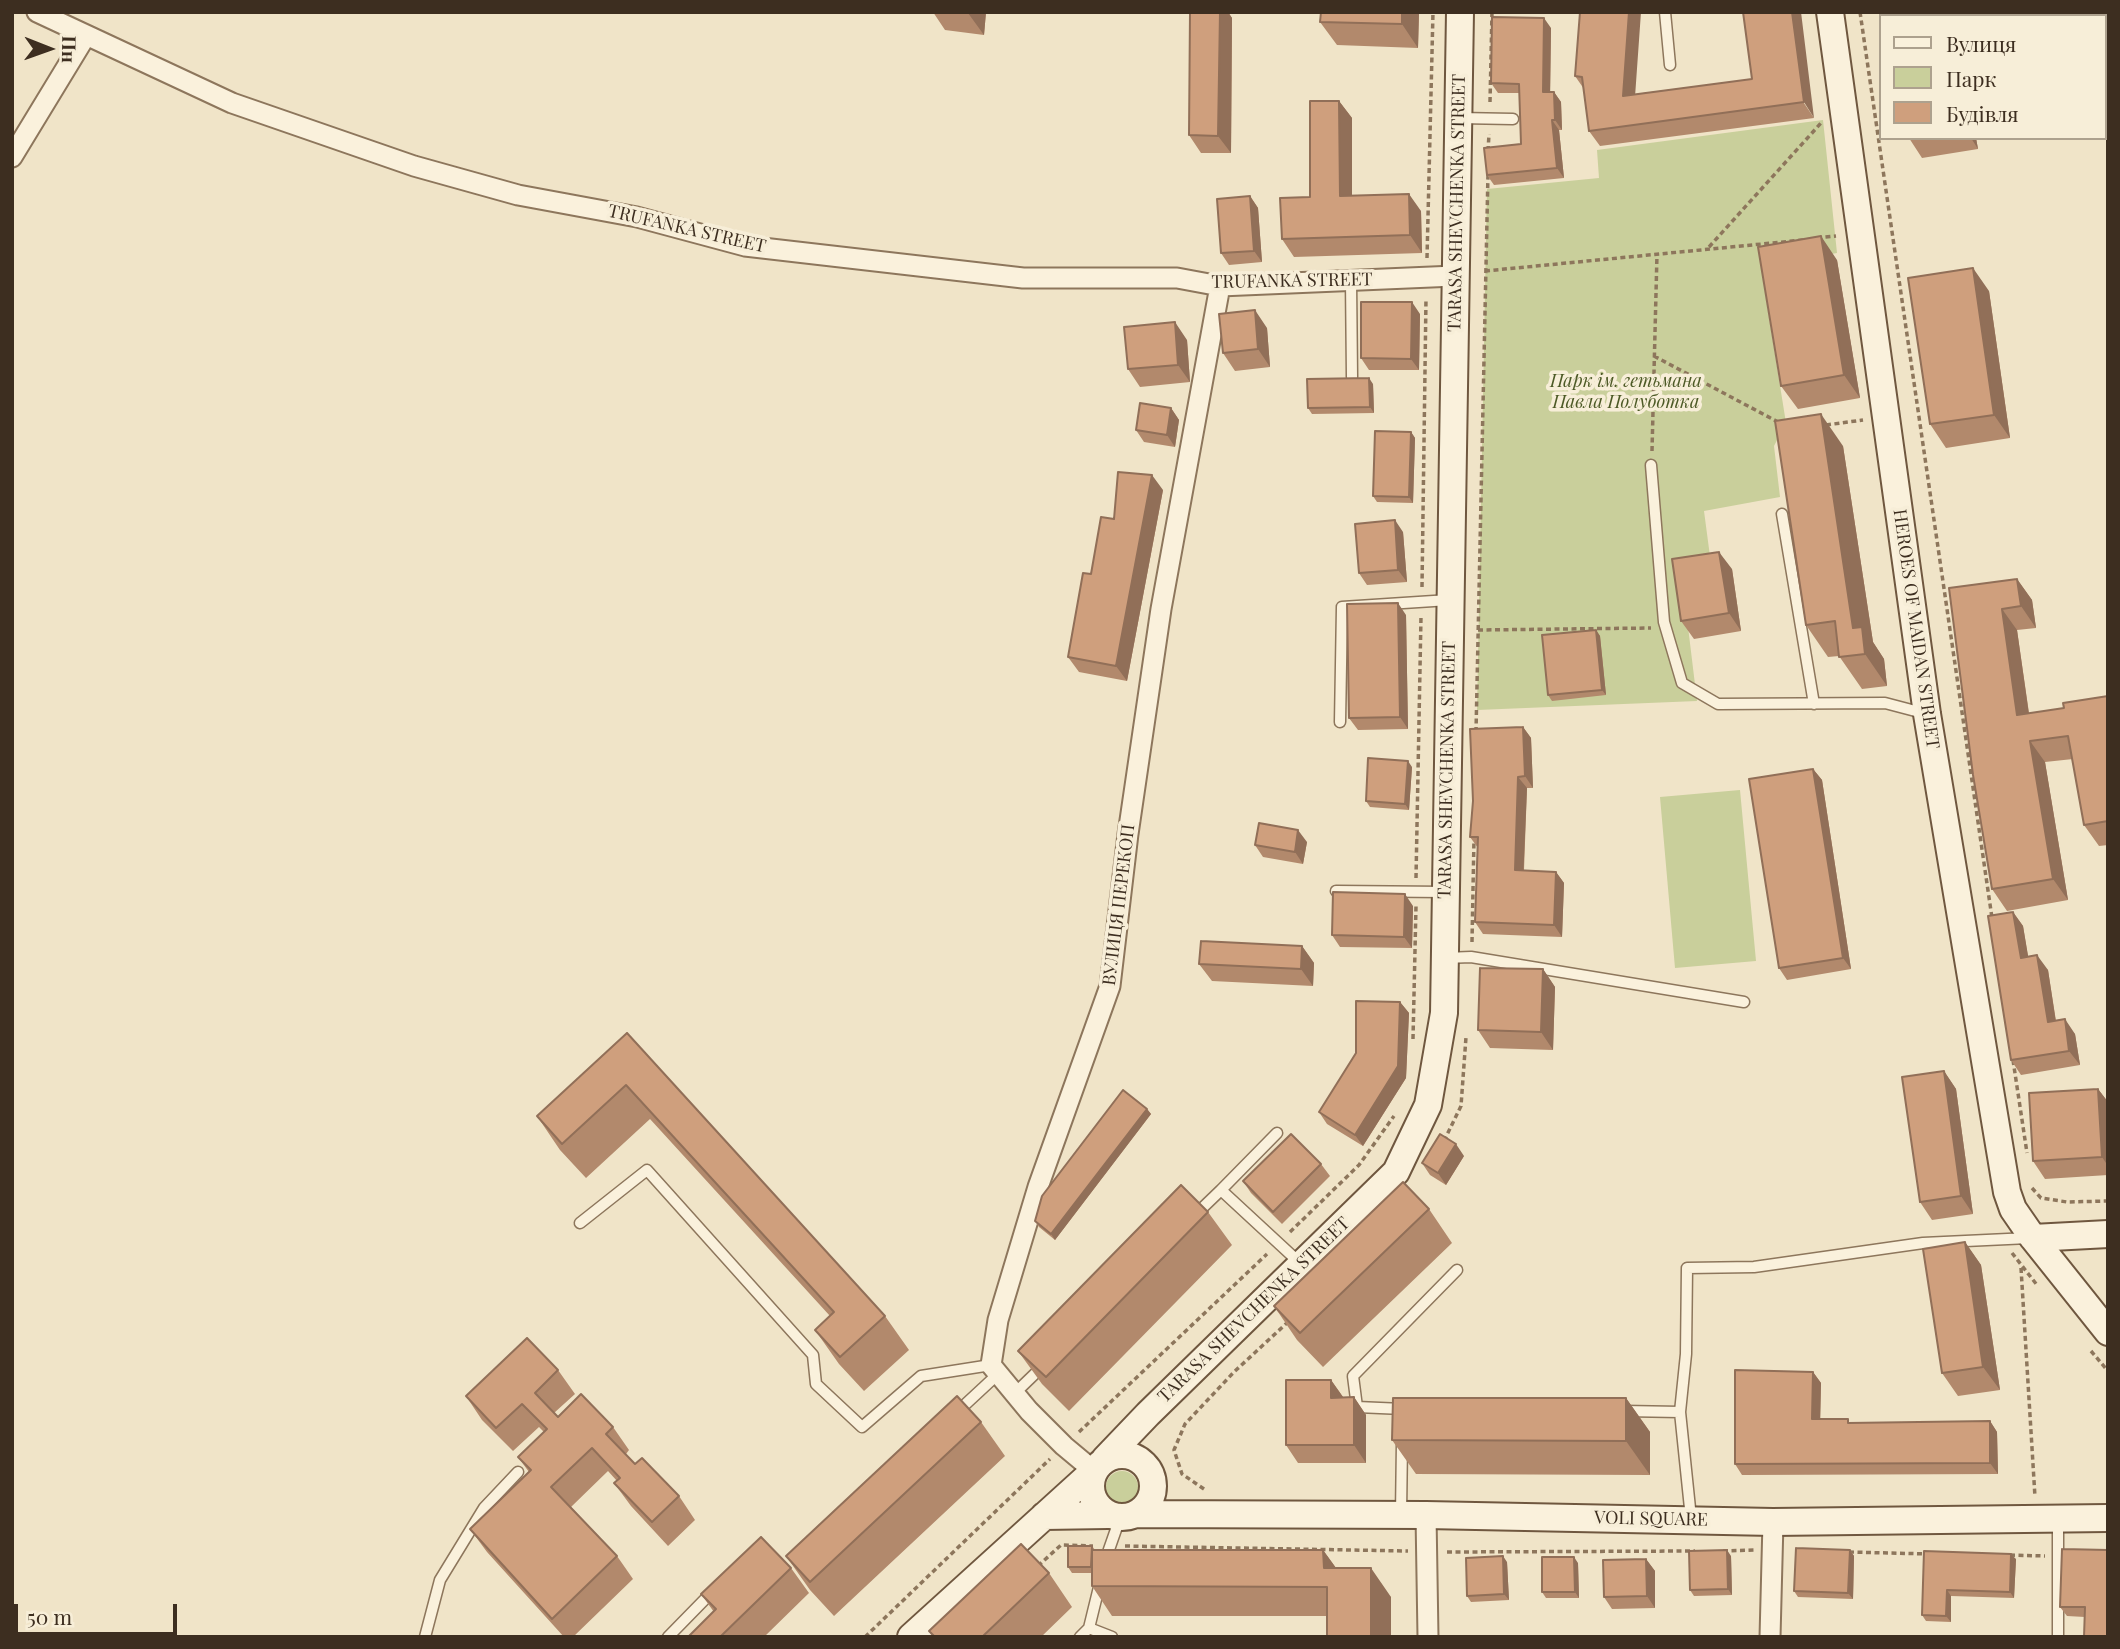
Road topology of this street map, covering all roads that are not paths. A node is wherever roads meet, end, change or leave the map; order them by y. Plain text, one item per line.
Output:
1 (37, 12) edge
2 (1461, 12) edge
3 (1665, 12) edge
4 (1830, 12) edge
5 (85, 37) junction
6 (1670, 65) dead end
7 (1458, 118) junction
8 (1513, 119) dead end
9 (12, 157) edge
10 (1455, 276) junction
11 (1351, 281) junction
12 (1220, 286) junction
13 (1352, 377) edge
14 (1651, 465) road end
15 (1782, 514) edge
16 (1449, 600) junction
17 (1814, 704) junction
18 (1927, 714) junction
19 (1340, 722) dead end
20 (1336, 891) edge
21 (1445, 892) junction
22 (1444, 958) junction
23 (1744, 1002) dead end
24 (1277, 1133) dead end
25 (1221, 1190) junction
26 (580, 1223) dead end
27 (1181, 1229) edge
28 (2108, 1234) edge
29 (2033, 1238) junction
30 (1301, 1264) junction
31 (1457, 1270) dead end
32 (2108, 1332) edge
33 (1054, 1355) edge
34 (994, 1369) junction
35 (1014, 1394) junction
36 (1403, 1408) junction
37 (1417, 1409) edge
38 (1611, 1411) edge
39 (1680, 1412) junction
40 (1148, 1413) junction
41 (948, 1420) edge
42 (1403, 1422) edge
43 (1403, 1435) edge
44 (1100, 1465) junction
45 (518, 1472) edge
46 (1150, 1475) junction
47 (1201, 1502) junction
48 (1122, 1515) junction
49 (1414, 1515) junction
50 (1044, 1516) junction
51 (2058, 1518) junction
52 (2108, 1518) edge
53 (1692, 1520) junction
54 (1773, 1521) junction
55 (724, 1580) edge
56 (1089, 1628) junction
57 (425, 1637) edge
58 (668, 1637) edge
59 (911, 1637) edge
60 (1080, 1637) edge
61 (1112, 1637) edge
62 (1428, 1637) edge
63 (1770, 1637) edge
64 (2058, 1637) edge

1 - 5 street, TRUFANKA STREET
2 - 7 main road, TARASA SHEVCHENKA STREET
3 - 6 lane
4 - 18 main road, HEROES OF MAIDAN STREET
5 - 9 street
5 - 12 street, TRUFANKA STREET
7 - 8 lane
7 - 10 main road, TARASA SHEVCHENKA STREET
10 - 11 street, TRUFANKA STREET
10 - 16 main road, TARASA SHEVCHENKA STREET
11 - 12 street, TRUFANKA STREET
11 - 13 lane
12 - 34 street, ВУЛИЦЯ ПЕРЕКОП
14 - 17 lane
15 - 17 lane
16 - 19 lane
16 - 21 main road, TARASA SHEVCHENKA STREET
17 - 18 lane
18 - 29 main road, HEROES OF MAIDAN STREET
20 - 21 lane
21 - 22 main road, TARASA SHEVCHENKA STREET
22 - 23 lane
22 - 30 main road, TARASA SHEVCHENKA STREET
24 - 25 lane
25 - 27 lane
25 - 30 lane
26 - 34 lane
28 - 29 main road
29 - 32 main road
29 - 39 lane
30 - 40 main road, TARASA SHEVCHENKA STREET
31 - 36 lane
33 - 35 lane
34 - 35 street
34 - 41 lane
35 - 44 street
36 - 37 lane
36 - 42 lane
38 - 39 lane
39 - 53 lane
40 - 44 main road, TARASA SHEVCHENKA STREET
40 - 46 main road, TARASA SHEVCHENKA STREET
43 - 49 lane
44 - 46 main road
44 - 48 main road
44 - 50 main road, TARASA SHEVCHENKA STREET
45 - 57 lane
46 - 47 main road
46 - 48 main road
47 - 48 main road, VOLI SQUARE
47 - 49 main road, VOLI SQUARE
48 - 50 main road, VOLI SQUARE
48 - 56 lane
49 - 53 main road, VOLI SQUARE
49 - 62 street
50 - 59 main road, TARASA SHEVCHENKA STREET
51 - 52 main road, VOLI SQUARE
51 - 54 main road, VOLI SQUARE
51 - 64 lane
53 - 54 main road, VOLI SQUARE
54 - 63 street
55 - 58 lane
56 - 60 lane
56 - 61 lane

